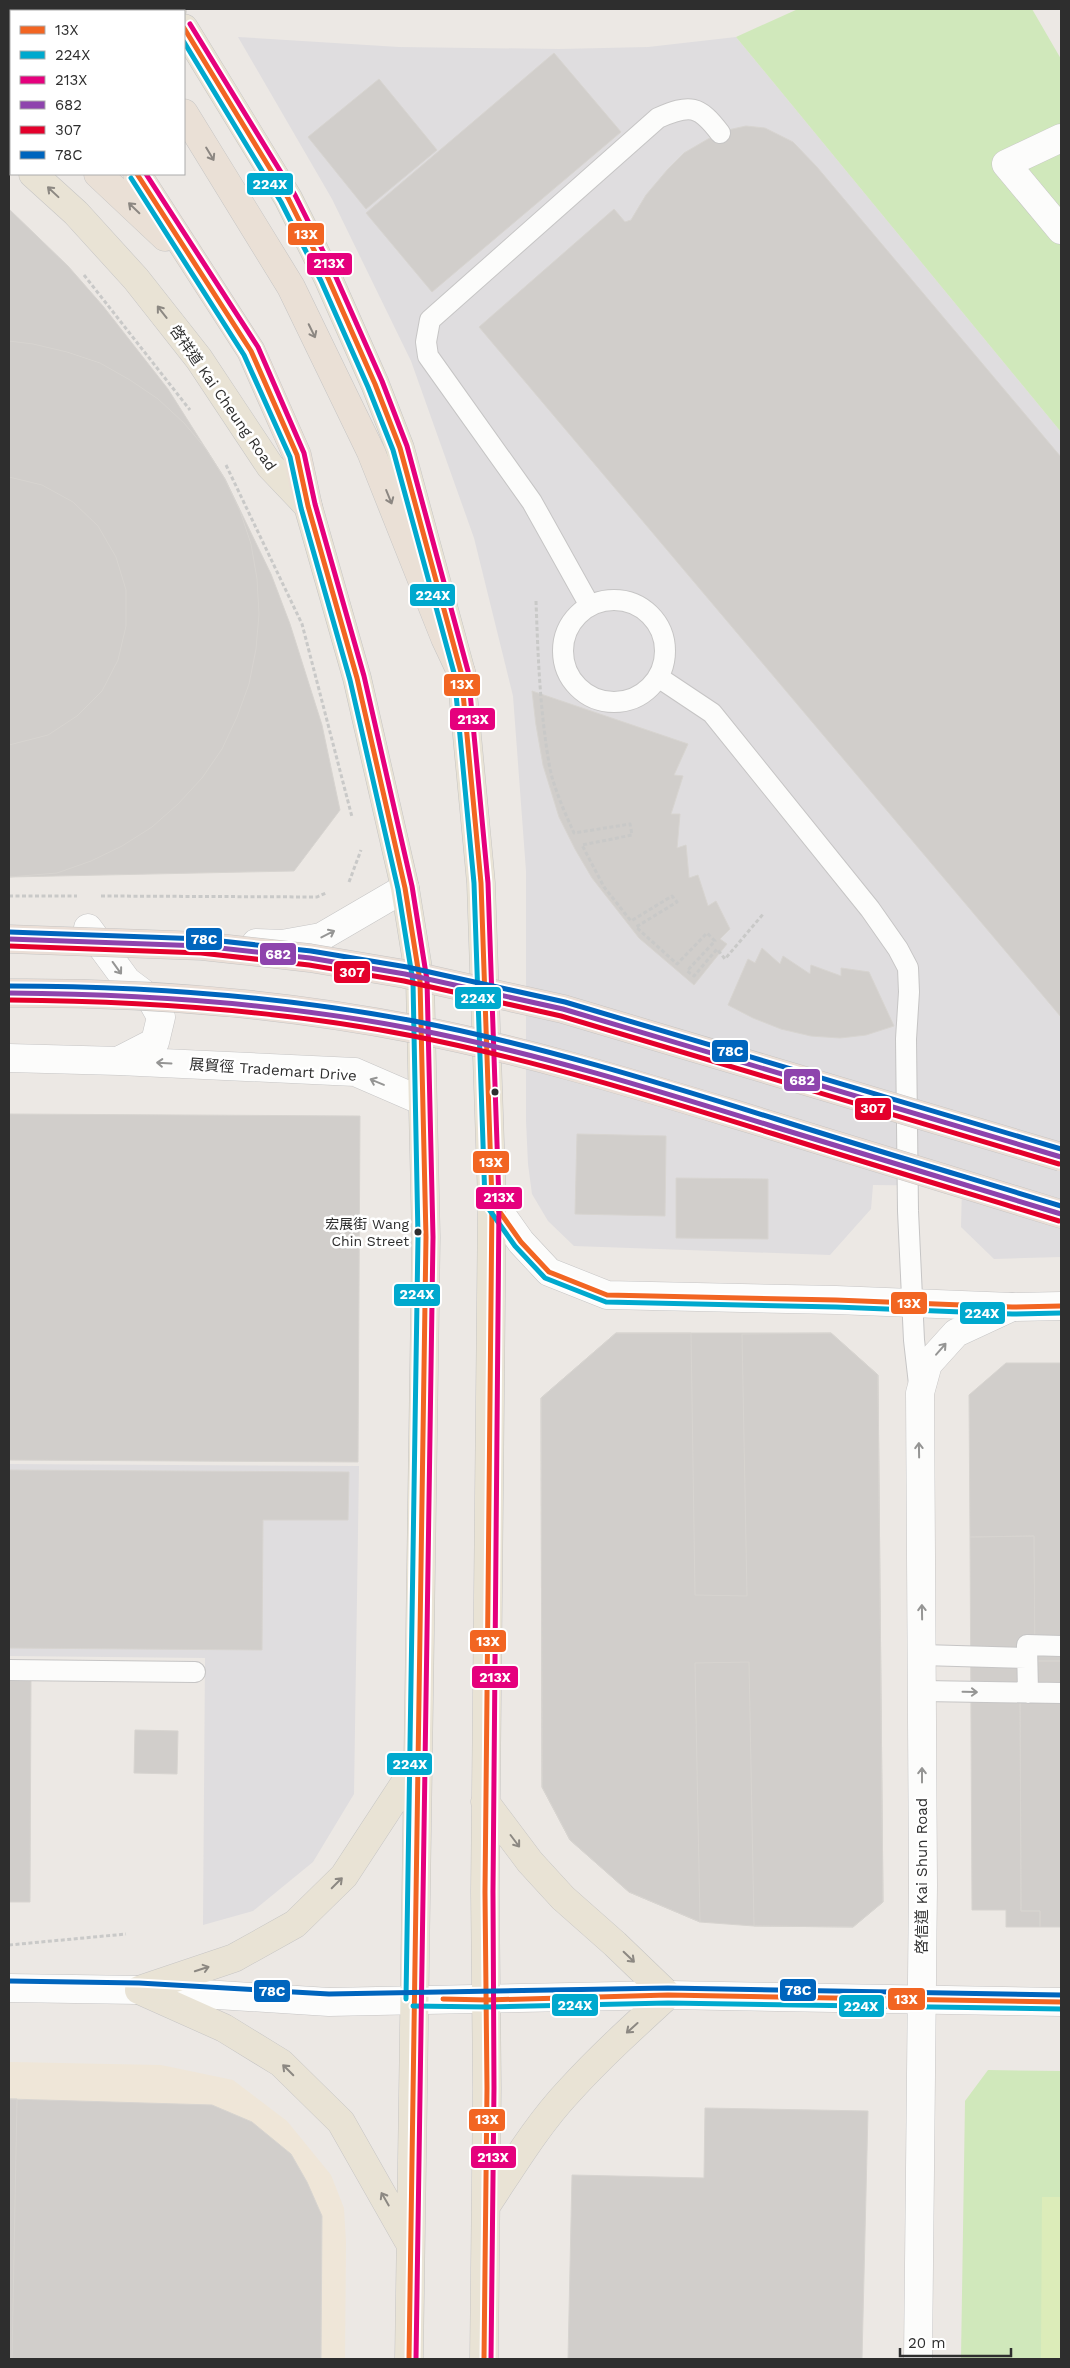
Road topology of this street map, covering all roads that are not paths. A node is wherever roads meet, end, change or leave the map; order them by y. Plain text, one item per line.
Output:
1 (185, 30) edge
2 (185, 116) edge
3 (720, 134) dead end
4 (1061, 138) edge
5 (34, 175) edge
6 (99, 175) edge
7 (138, 175) edge
8 (1061, 230) edge
9 (194, 266) junction
10 (308, 506) junction
11 (590, 606) junction
12 (462, 672) junction
13 (658, 677) junction
14 (405, 888) junction
15 (88, 928) junction
16 (9, 930) edge
17 (9, 939) edge
18 (9, 993) edge
19 (9, 1058) edge
20 (119, 1060) junction
21 (422, 1101) junction
22 (1061, 1157) edge
23 (492, 1201) junction
24 (1061, 1214) edge
25 (912, 1302) junction
26 (1061, 1306) edge
27 (1012, 1307) junction
28 (920, 1393) junction
29 (1061, 1646) edge
30 (922, 1655) junction
31 (1027, 1658) junction
32 (9, 1670) edge
33 (195, 1672) dead end
34 (922, 1691) junction
35 (1028, 1693) junction
36 (1061, 1694) edge
37 (416, 1766) junction
38 (486, 1802) junction
39 (9, 1988) edge
40 (139, 1990) junction
41 (668, 1995) junction
42 (922, 1998) junction
43 (413, 1999) junction
44 (487, 2000) junction
45 (1061, 2002) edge
46 (486, 2206) junction
47 (409, 2241) junction
48 (409, 2359) edge
49 (484, 2359) edge
50 (918, 2359) edge

1 - 12 main road
2 -> 12 highway
3 - 11 lane
4 - 8 street
10 -> 5 main road, 啓祥道 Kai Cheung Road
9 -> 6 highway
7 - 9 highway
9 - 10 highway
10 - 14 main road, 啓祥道 Kai Cheung Road
11 - 13 lane
11 - 13 lane
12 - 23 main road
13 - 25 lane, 啓信道 Kai Shun Road
15 -> 14 street
14 - 21 main road, 啓祥道 Kai Cheung Road
15 - 16 street
15 -> 20 street, 展貿徑 Trademart Drive
17 - 22 highway, bridge
18 - 24 highway, bridge
19 - 20 street, 展貿徑 Trademart Drive
21 -> 20 street, 展貿徑 Trademart Drive
21 - 37 main road, 啓祥道 Kai Cheung Road
23 - 25 street
23 - 38 main road
25 - 27 street
25 - 28 lane, 啓信道 Kai Shun Road
26 - 27 street
28 -> 27 street, 啓信道 Kai Shun Road
30 -> 28 street, 啓信道 Kai Shun Road
29 - 31 lane
30 - 31 lane
30 - 34 street, 啓信道 Kai Shun Road
31 - 35 lane
32 - 33 lane
34 -> 35 lane
42 -> 34 street, 啓信道 Kai Shun Road
35 - 36 lane
40 -> 37 main road
37 - 43 main road, 啓祥道 Kai Cheung Road
38 -> 41 main road
38 - 44 main road
39 - 40 street
40 - 43 street
47 -> 40 main road
41 - 42 street
41 - 44 street
41 -> 46 main road
42 - 45 street
42 - 50 street, 啓信道 Kai Shun Road
43 - 44 street
43 - 47 main road, 啓祥道 Kai Cheung Road
44 - 46 main road
46 - 49 main road
47 - 48 main road, 啓祥道 Kai Cheung Road

